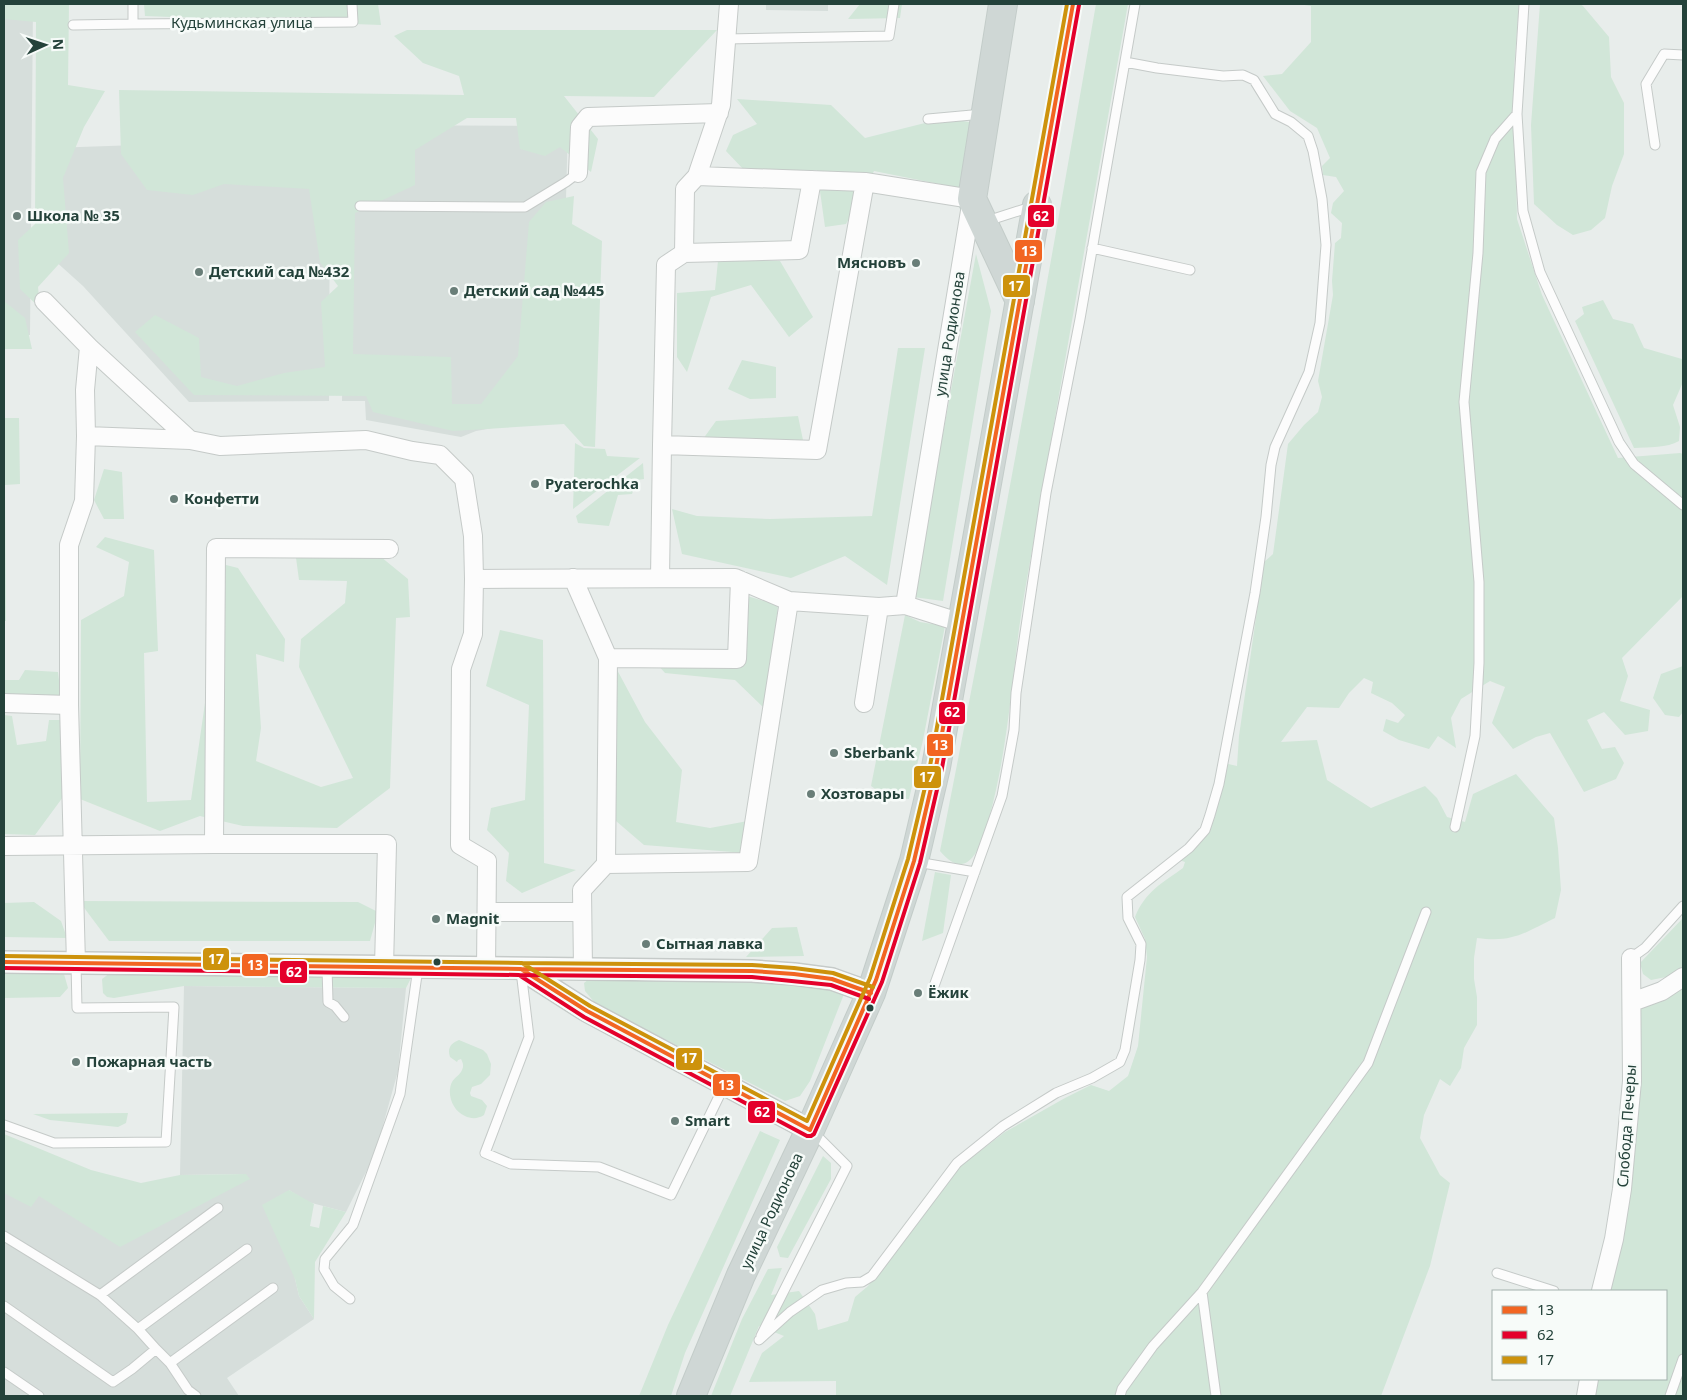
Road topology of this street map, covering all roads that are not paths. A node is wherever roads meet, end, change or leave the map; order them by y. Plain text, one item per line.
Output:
1 (132, 4) edge
2 (352, 4) edge
3 (729, 4) edge
4 (894, 4) edge
5 (1003, 4) edge
6 (1073, 4) edge
7 (1135, 4) edge
8 (1524, 4) edge
9 (73, 24) dead end
10 (133, 24) junction
11 (726, 39) junction
12 (1683, 55) edge
13 (1124, 62) junction
14 (719, 113) junction
15 (986, 114) junction
16 (1517, 114) junction
17 (928, 119) dead end
18 (1655, 145) dead end
19 (578, 173) joint
20 (697, 176) junction
21 (812, 180) junction
22 (866, 182) junction
23 (1037, 205) junction
24 (360, 206) dead end
25 (978, 211) junction
26 (1092, 248) junction
27 (684, 253) junction
28 (1190, 270) dead end
29 (44, 301) dead end
30 (1020, 301) junction
31 (89, 347) junction
32 (86, 436) junction
33 (190, 440) junction
34 (662, 445) junction
35 (1683, 505) edge
36 (389, 549) dead end
37 (573, 578) junction
38 (660, 578) junction
39 (474, 579) junction
40 (740, 580) junction
41 (788, 601) junction
42 (905, 605) junction
43 (879, 607) junction
44 (962, 623) junction
45 (608, 658) junction
46 (864, 703) dead end
47 (4, 704) edge
48 (69, 705) junction
49 (1455, 827) dead end
50 (214, 844) junction
51 (73, 845) junction
52 (4, 846) edge
53 (914, 861) junction
54 (606, 864) junction
55 (975, 872) junction
56 (1683, 906) edge
57 (487, 912) junction
58 (582, 912) junction
59 (1426, 912) dead end
60 (1632, 958) joint
61 (4, 962) edge
62 (76, 963) junction
63 (327, 967) junction
64 (384, 967) junction
65 (418, 968) junction
66 (486, 968) junction
67 (521, 969) junction
68 (583, 970) junction
69 (1683, 977) edge
70 (933, 988) dead end
71 (871, 993) junction
72 (1632, 1002) junction
73 (575, 1004) junction
74 (344, 1017) dead end
75 (725, 1084) junction
76 (4, 1125) edge
77 (810, 1130) junction
78 (218, 1208) dead end
79 (4, 1236) edge
80 (247, 1249) dead end
81 (1497, 1273) dead end
82 (273, 1288) dead end
83 (1551, 1290) edge
84 (1601, 1290) edge
85 (1202, 1292) junction
86 (100, 1295) junction
87 (350, 1300) dead end
88 (4, 1306) edge
89 (138, 1329) junction
90 (156, 1349) junction
91 (1683, 1359) edge
92 (170, 1363) junction
93 (4, 1372) edge
94 (1588, 1380) edge
95 (39, 1396) edge
96 (196, 1396) edge
97 (690, 1396) edge
98 (1120, 1396) edge
99 (1216, 1396) edge
100 (1586, 1396) edge
101 (1670, 1396) edge

1 - 10 lane
2 - 10 lane, Кудьминская улица
3 - 11 street
4 - 11 lane
5 - 15 main road, улица Родионова
6 - 23 lane, улица Родионова
7 - 13 lane
8 - 16 lane
9 - 10 lane
11 - 14 street
12 - 18 lane
13 - 26 lane
13 - 77 lane
14 - 19 street
14 - 20 street
15 - 17 lane
15 - 25 main road, улица Родионова
16 - 35 lane
16 - 49 lane
19 - 24 lane
20 - 21 street
20 - 27 street
21 - 22 street
21 - 27 street
22 - 25 street
22 - 34 street
23 - 25 lane
23 - 30 main road, улица Родионова
25 - 30 main road
25 - 42 street, улица Родионова
26 - 28 lane
26 - 55 lane
27 - 34 street
29 - 31 street
30 - 44 main road, улица Родионова
31 - 32 street
31 - 33 street
32 - 33 street
32 - 48 street
33 - 39 street
34 - 38 street
36 - 50 street
37 - 38 street
37 - 39 street
37 - 45 street
38 - 40 street
39 - 57 street
40 - 41 street
40 - 45 street
41 - 43 street
41 - 54 street
42 - 43 street
42 - 44 street
43 - 46 street
44 - 53 main road, улица Родионова
45 - 54 street
47 - 48 street
48 - 51 street
50 - 51 street
50 - 64 street
51 - 52 street
51 - 62 street
53 - 55 lane
53 - 71 main road, улица Родионова
54 - 58 street
55 - 70 lane
56 - 60 lane
57 - 58 street
57 - 66 street
58 - 68 street
59 - 85 lane
60 - 72 street, Слобода Печеры
61 - 62 street
62 - 63 street
62 - 76 lane
63 - 64 street
63 - 74 lane
64 - 65 street
65 - 66 street
65 - 87 lane
66 - 67 street
67 - 68 street
67 - 73 street
67 - 75 lane
68 - 71 street
68 - 73 street
69 - 72 street
71 - 77 main road, улица Родионова
72 - 84 street, Слобода Печеры
73 - 75 street
75 - 77 street
77 - 97 main road, улица Родионова
78 - 86 lane
79 - 86 lane
80 - 89 lane
81 - 83 lane
82 - 92 lane
85 - 98 lane
85 - 99 lane
86 - 89 lane
88 - 90 lane
89 - 90 lane
90 - 92 lane
91 - 101 lane
92 - 96 lane
93 - 95 lane
94 - 100 street

